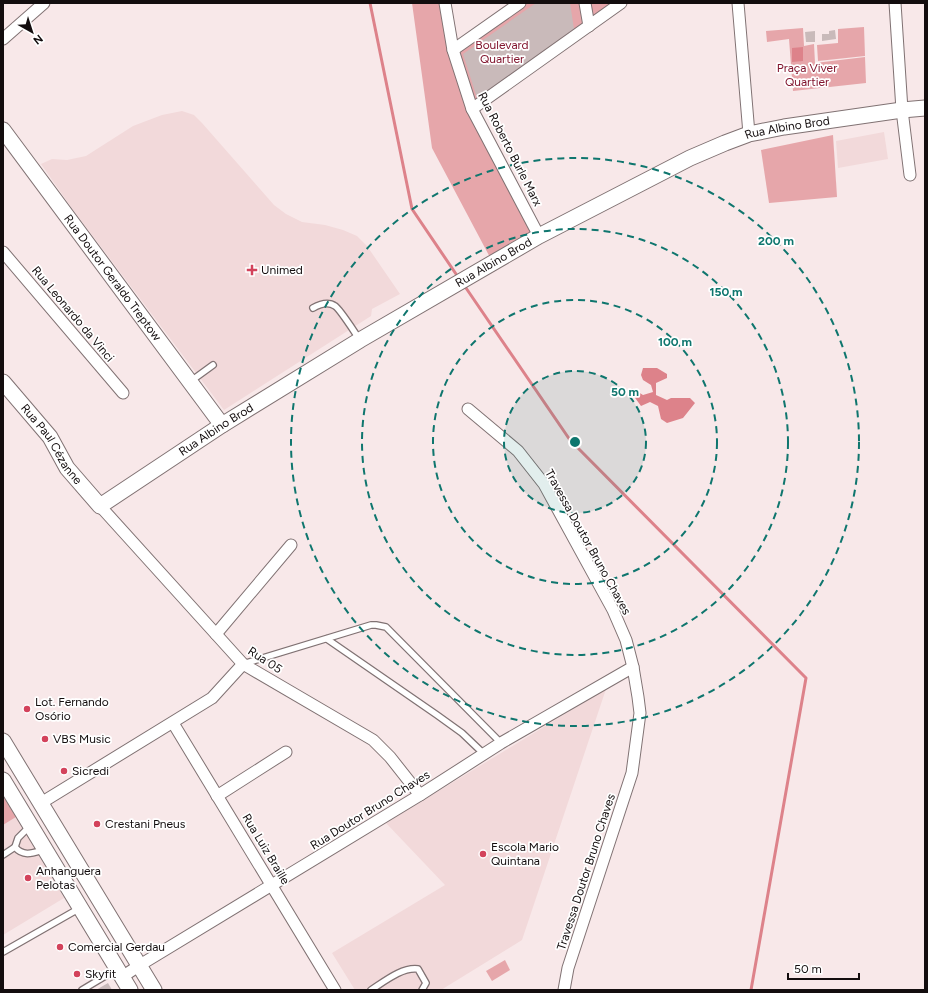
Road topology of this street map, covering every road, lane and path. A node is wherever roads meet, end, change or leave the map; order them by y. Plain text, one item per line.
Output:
1 (44, 3) edge
2 (445, 3) edge
3 (520, 3) edge
4 (586, 3) edge
5 (621, 3) edge
6 (738, 3) edge
7 (895, 3) edge
8 (589, 26) junction
9 (3, 39) edge
10 (453, 50) junction
11 (925, 108) edge
12 (472, 109) junction
13 (902, 110) junction
14 (3, 130) edge
15 (749, 134) junction
16 (910, 175) dead end
17 (539, 236) junction
18 (3, 252) edge
19 (313, 308) dead end
20 (360, 340) junction
21 (213, 365) dead end
22 (3, 382) edge
23 (190, 382) junction
24 (123, 393) dead end
25 (468, 409) dead end
26 (222, 425) junction
27 (100, 506) junction
28 (291, 544) dead end
29 (216, 634) junction
30 (327, 638) junction
31 (243, 664) junction
32 (633, 667) junction
33 (173, 723) junction
34 (3, 741) edge
35 (501, 744) junction
36 (286, 752) dead end
37 (484, 754) junction
38 (3, 780) edge
39 (420, 795) junction
40 (217, 796) junction
41 (41, 803) junction
42 (30, 826) junction
43 (15, 847) junction
44 (45, 850) junction
45 (3, 854) edge
46 (272, 885) junction
47 (80, 908) junction
48 (3, 952) edge
49 (140, 965) junction
50 (123, 979) edge
51 (82, 990) edge
52 (154, 990) edge
53 (335, 990) edge
54 (371, 990) edge
55 (422, 990) edge
56 (564, 990) edge

1 - 9 street
2 - 10 street, Rua Roberto Burle Marx
3 - 10 street
4 - 8 street
5 - 8 street
6 - 15 street
7 - 13 street
8 - 12 street
10 - 12 street, Rua Roberto Burle Marx
11 - 13 street, Rua Albino Brod
12 - 17 street, Rua Roberto Burle Marx
13 - 15 street, Rua Albino Brod
13 - 16 street
14 - 23 street, Rua Doutor Geraldo Treptow
15 - 17 street, Rua Albino Brod
17 - 20 street, Rua Albino Brod
18 - 24 street, Rua Leonardo da Vinci
19 - 20 lane
20 - 26 street, Rua Albino Brod
21 - 23 lane
22 - 27 street, Rua Paul Cézanne
23 - 26 street, Rua Doutor Geraldo Treptow
25 - 32 street, Travessa Doutor Bruno Chaves
26 - 27 street, Rua Albino Brod
27 - 29 street, Rua 05
28 - 29 street
29 - 31 street, Rua 05
30 - 31 lane
30 - 35 lane
30 - 37 lane
31 - 33 street
31 - 39 street, Rua 05
32 - 35 street, Rua Doutor Bruno Chaves
32 - 56 street, Travessa Doutor Bruno Chaves
33 - 40 street, Rua Luiz Braille
33 - 41 street
34 - 41 street
35 - 37 street, Rua Doutor Bruno Chaves
36 - 40 street
37 - 39 street, Rua Doutor Bruno Chaves
38 - 42 street
39 - 46 street, Rua Doutor Bruno Chaves
40 - 46 street, Rua Luiz Braille
41 - 49 street
42 - 43 lane
42 - 44 street
43 - 44 lane
43 - 45 lane
44 - 47 street
46 - 49 street, Rua Doutor Bruno Chaves
46 - 53 street, Rua Luiz Braille
47 - 48 lane
47 - 50 street
49 - 50 street, Rua Doutor Bruno Chaves
49 - 52 street
50 - 51 lane
54 - 55 lane

